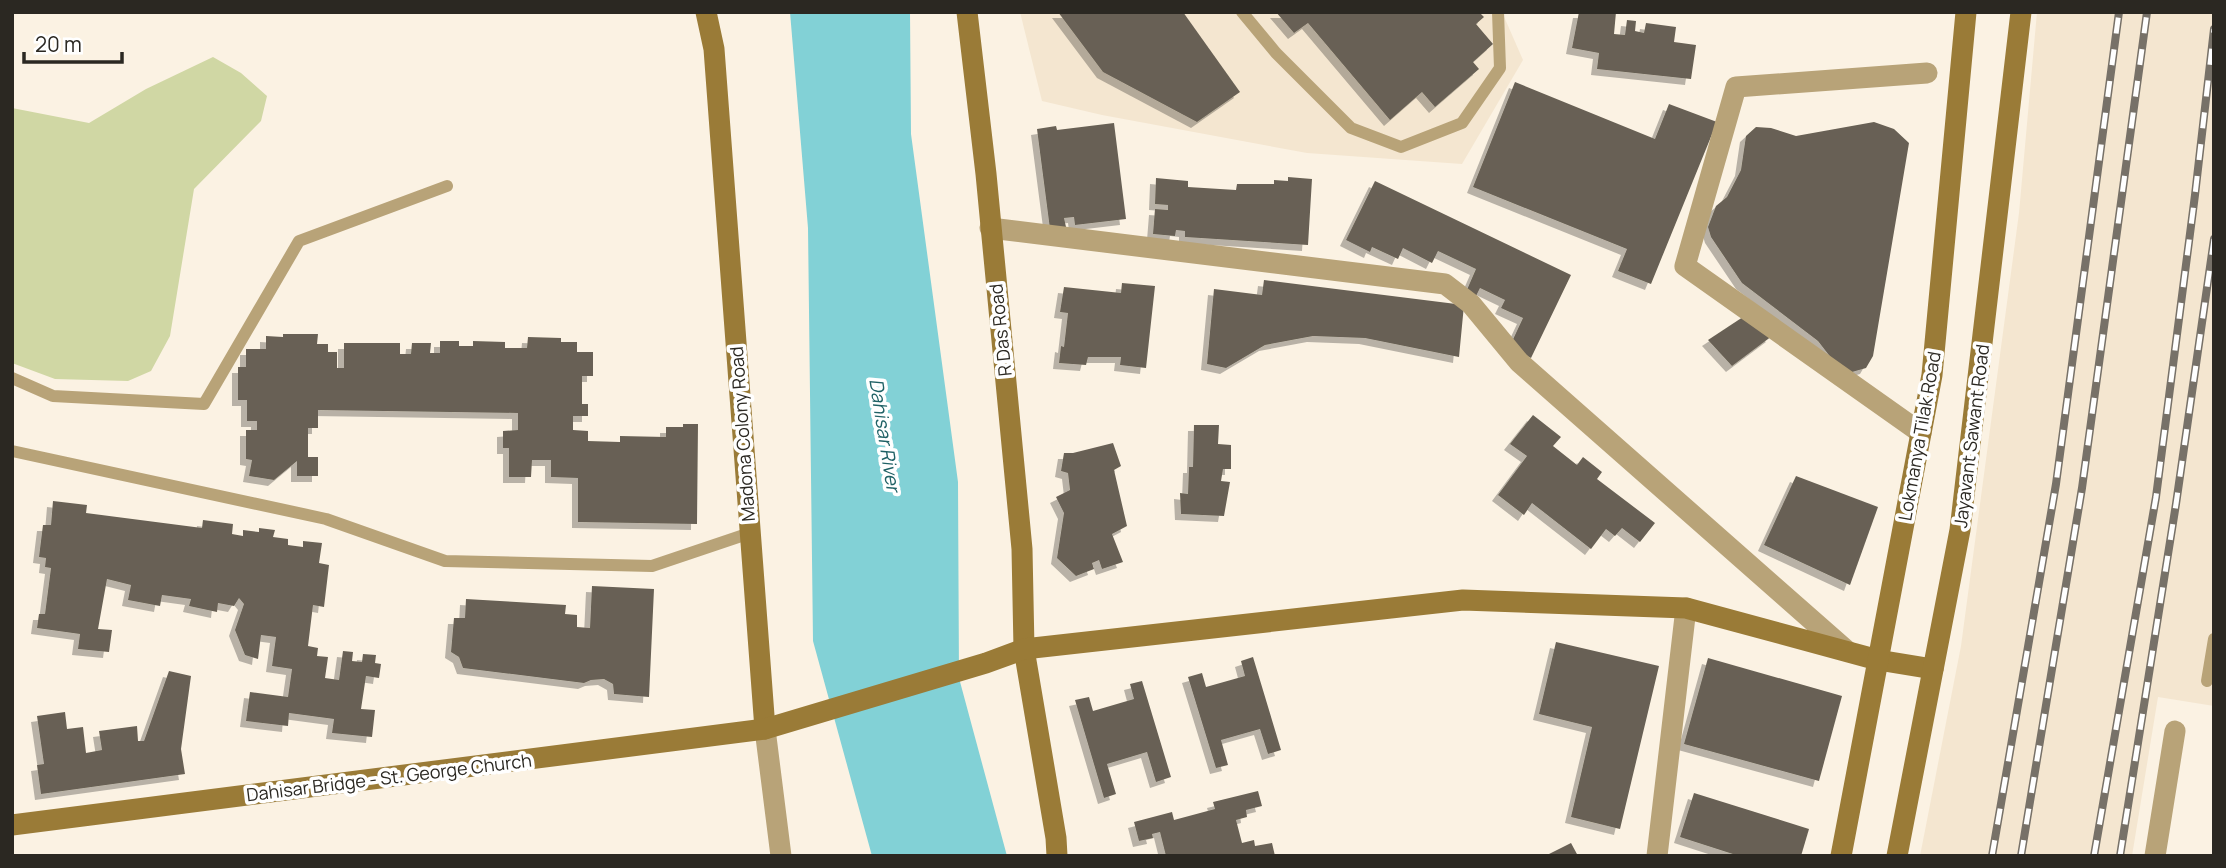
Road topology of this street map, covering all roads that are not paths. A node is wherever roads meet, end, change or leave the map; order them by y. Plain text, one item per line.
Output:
1 (706, 12) edge
2 (967, 12) edge
3 (1242, 12) edge
4 (1498, 12) edge
5 (1966, 12) edge
6 (2021, 12) edge
7 (1927, 73) dead end
8 (447, 186) dead end
9 (990, 228) junction
10 (12, 378) edge
11 (1921, 433) junction
12 (12, 451) edge
13 (750, 533) junction
14 (1686, 608) junction
15 (2214, 639) edge
16 (1024, 649) junction
17 (1847, 651) junction
18 (1878, 660) junction
19 (1933, 669) junction
20 (2207, 681) dead end
21 (765, 729) junction
22 (2175, 731) dead end
23 (12, 825) edge
24 (780, 856) edge
25 (1057, 856) edge
26 (1657, 856) edge
27 (1841, 856) edge
28 (1897, 856) edge
29 (2155, 856) edge

1 - 13 street, Madona Colony Road
2 - 9 street, R Das Road
3 - 4 lane
5 - 11 street, Lokmanya Tilak Road
6 - 19 street, Jayavant Sawant Road
7 - 11 street
8 - 10 lane
9 - 16 street, R Das Road
9 - 17 street
11 - 18 street, Lokmanya Tilak Road
12 - 13 lane
13 - 21 street, Madona Colony Road
14 - 16 street, Dahisar Bridge - St. George Church
14 - 17 street, Dahisar Bridge - St. George Church
14 - 26 street
15 - 20 lane
16 - 21 street, Dahisar Bridge - St. George Church
16 - 25 street, R Das Road
17 - 18 street, Dahisar Bridge - St. George Church
18 - 19 street, Dahisar Bridge - St. George Church
18 - 27 street, Lokmanya Tilak Road
19 - 28 street, Jayavant Sawant Road
21 - 23 street, Dahisar Bridge - St. George Church
21 - 24 street, Madona Colony Road
22 - 29 street

